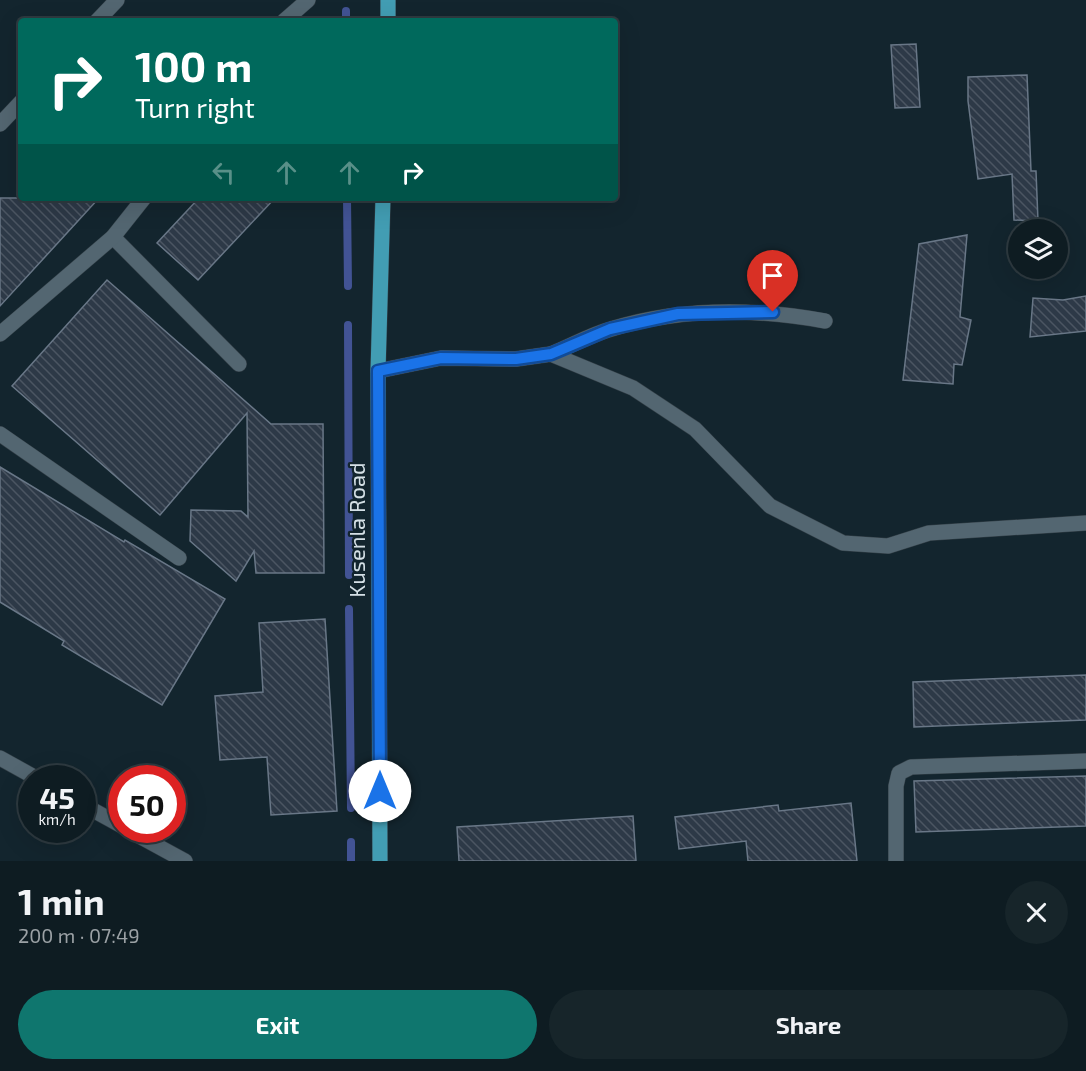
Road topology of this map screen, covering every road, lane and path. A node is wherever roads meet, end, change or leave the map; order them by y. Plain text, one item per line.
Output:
1 (117, 0) edge
2 (308, 0) edge
3 (388, 0) edge
4 (100, 18) edge
5 (287, 18) edge
6 (388, 18) edge
7 (18, 105) edge
8 (0, 124) edge
9 (142, 201) edge
10 (382, 201) edge
11 (113, 237) junction
12 (825, 321) dead end
13 (0, 334) edge
14 (551, 354) junction
15 (238, 364) dead end
16 (378, 371) junction
17 (0, 434) edge
18 (1086, 524) edge
19 (179, 558) dead end
20 (0, 759) edge
21 (1086, 761) edge
22 (18, 768) edge
23 (152, 843) edge
24 (185, 861) edge
25 (381, 861) edge
26 (896, 861) edge

1 - 4 street
2 - 5 street
3 - 6 main road
7 - 8 street
9 - 11 street
10 - 16 main road, Kusenla Road
11 - 13 street
11 - 15 street
12 - 14 street
14 - 16 street
14 - 18 street
16 - 25 main road, Kusenla Road
17 - 19 street
20 - 22 street
21 - 26 street
23 - 24 street

